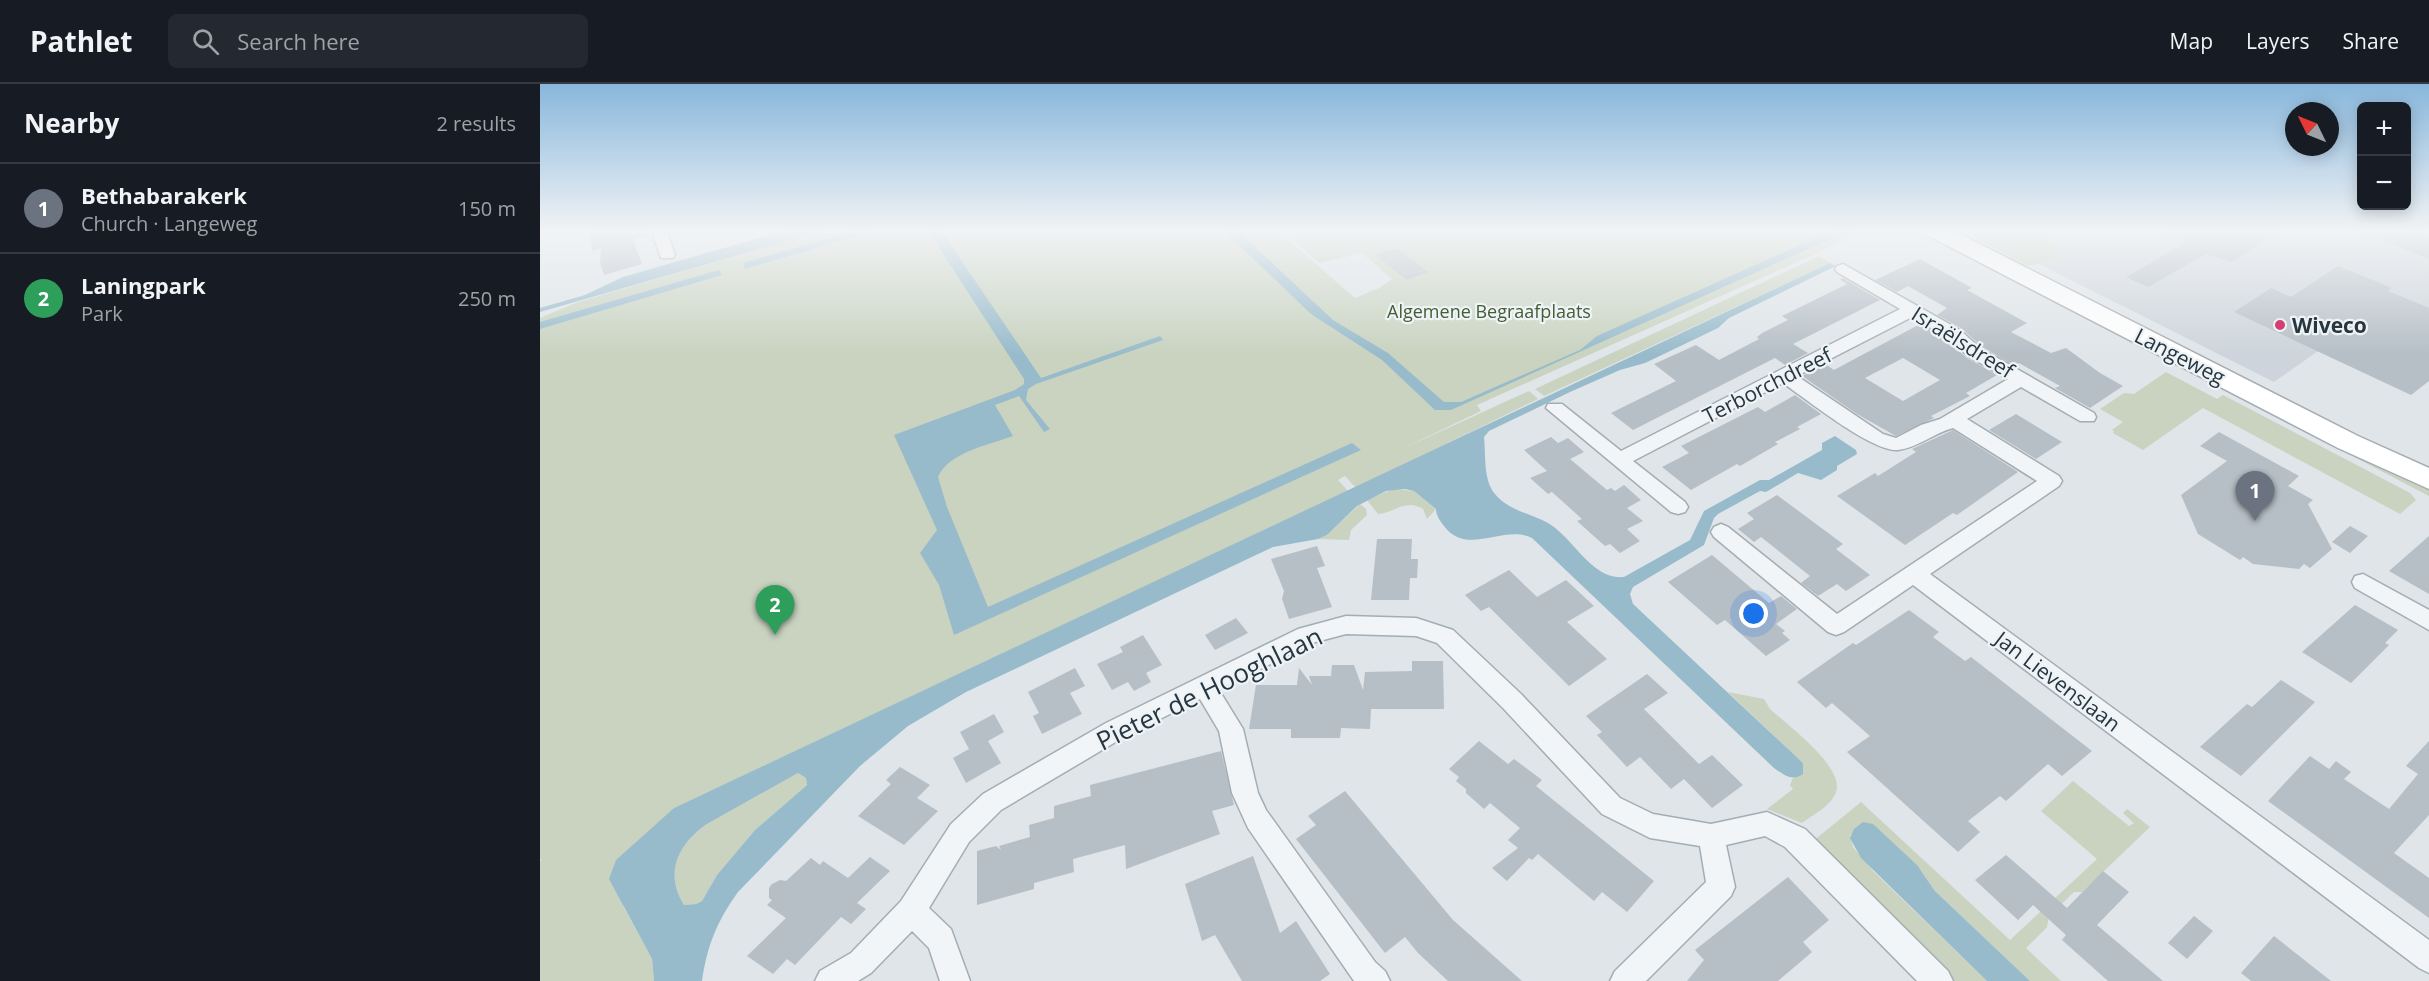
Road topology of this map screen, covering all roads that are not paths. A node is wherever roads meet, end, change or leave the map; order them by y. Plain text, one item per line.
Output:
1 (1846, 271) edge
2 (2015, 271) edge
3 (1912, 310) junction
4 (1784, 376) junction
5 (2021, 379) junction
6 (1555, 408) dead end
7 (2087, 417) dead end
8 (1953, 419) junction
9 (1621, 459) junction
10 (2429, 479) edge
11 (1678, 507) dead end
12 (1721, 532) dead end
13 (1914, 574) junction
14 (2363, 582) dead end
15 (2429, 621) edge
16 (1204, 686) junction
17 (1711, 836) junction
18 (911, 911) junction
19 (2429, 958) edge
20 (830, 981) edge
21 (955, 981) edge
22 (1376, 981) edge
23 (1625, 981) edge
24 (1938, 981) edge

1 - 3 street, Israëlsdreef
2 - 10 main road, Langeweg
3 - 4 street, Terborchdreef
3 - 5 street, Israëlsdreef
4 - 8 street, Israëlsdreef
4 - 9 street, Terborchdreef
5 - 7 street, Israëlsdreef
5 - 8 street, Israëlsdreef
6 - 9 street
8 - 13 street
9 - 11 street
12 - 13 street
13 - 19 street, Jan Lievenslaan
14 - 15 street
16 - 17 street, Pieter de Hooghlaan
16 - 18 street, Pieter de Hooghlaan
16 - 22 street
17 - 23 street
17 - 24 street, Pieter de Hooghlaan
18 - 20 street, Pieter de Hooghlaan
18 - 21 street

